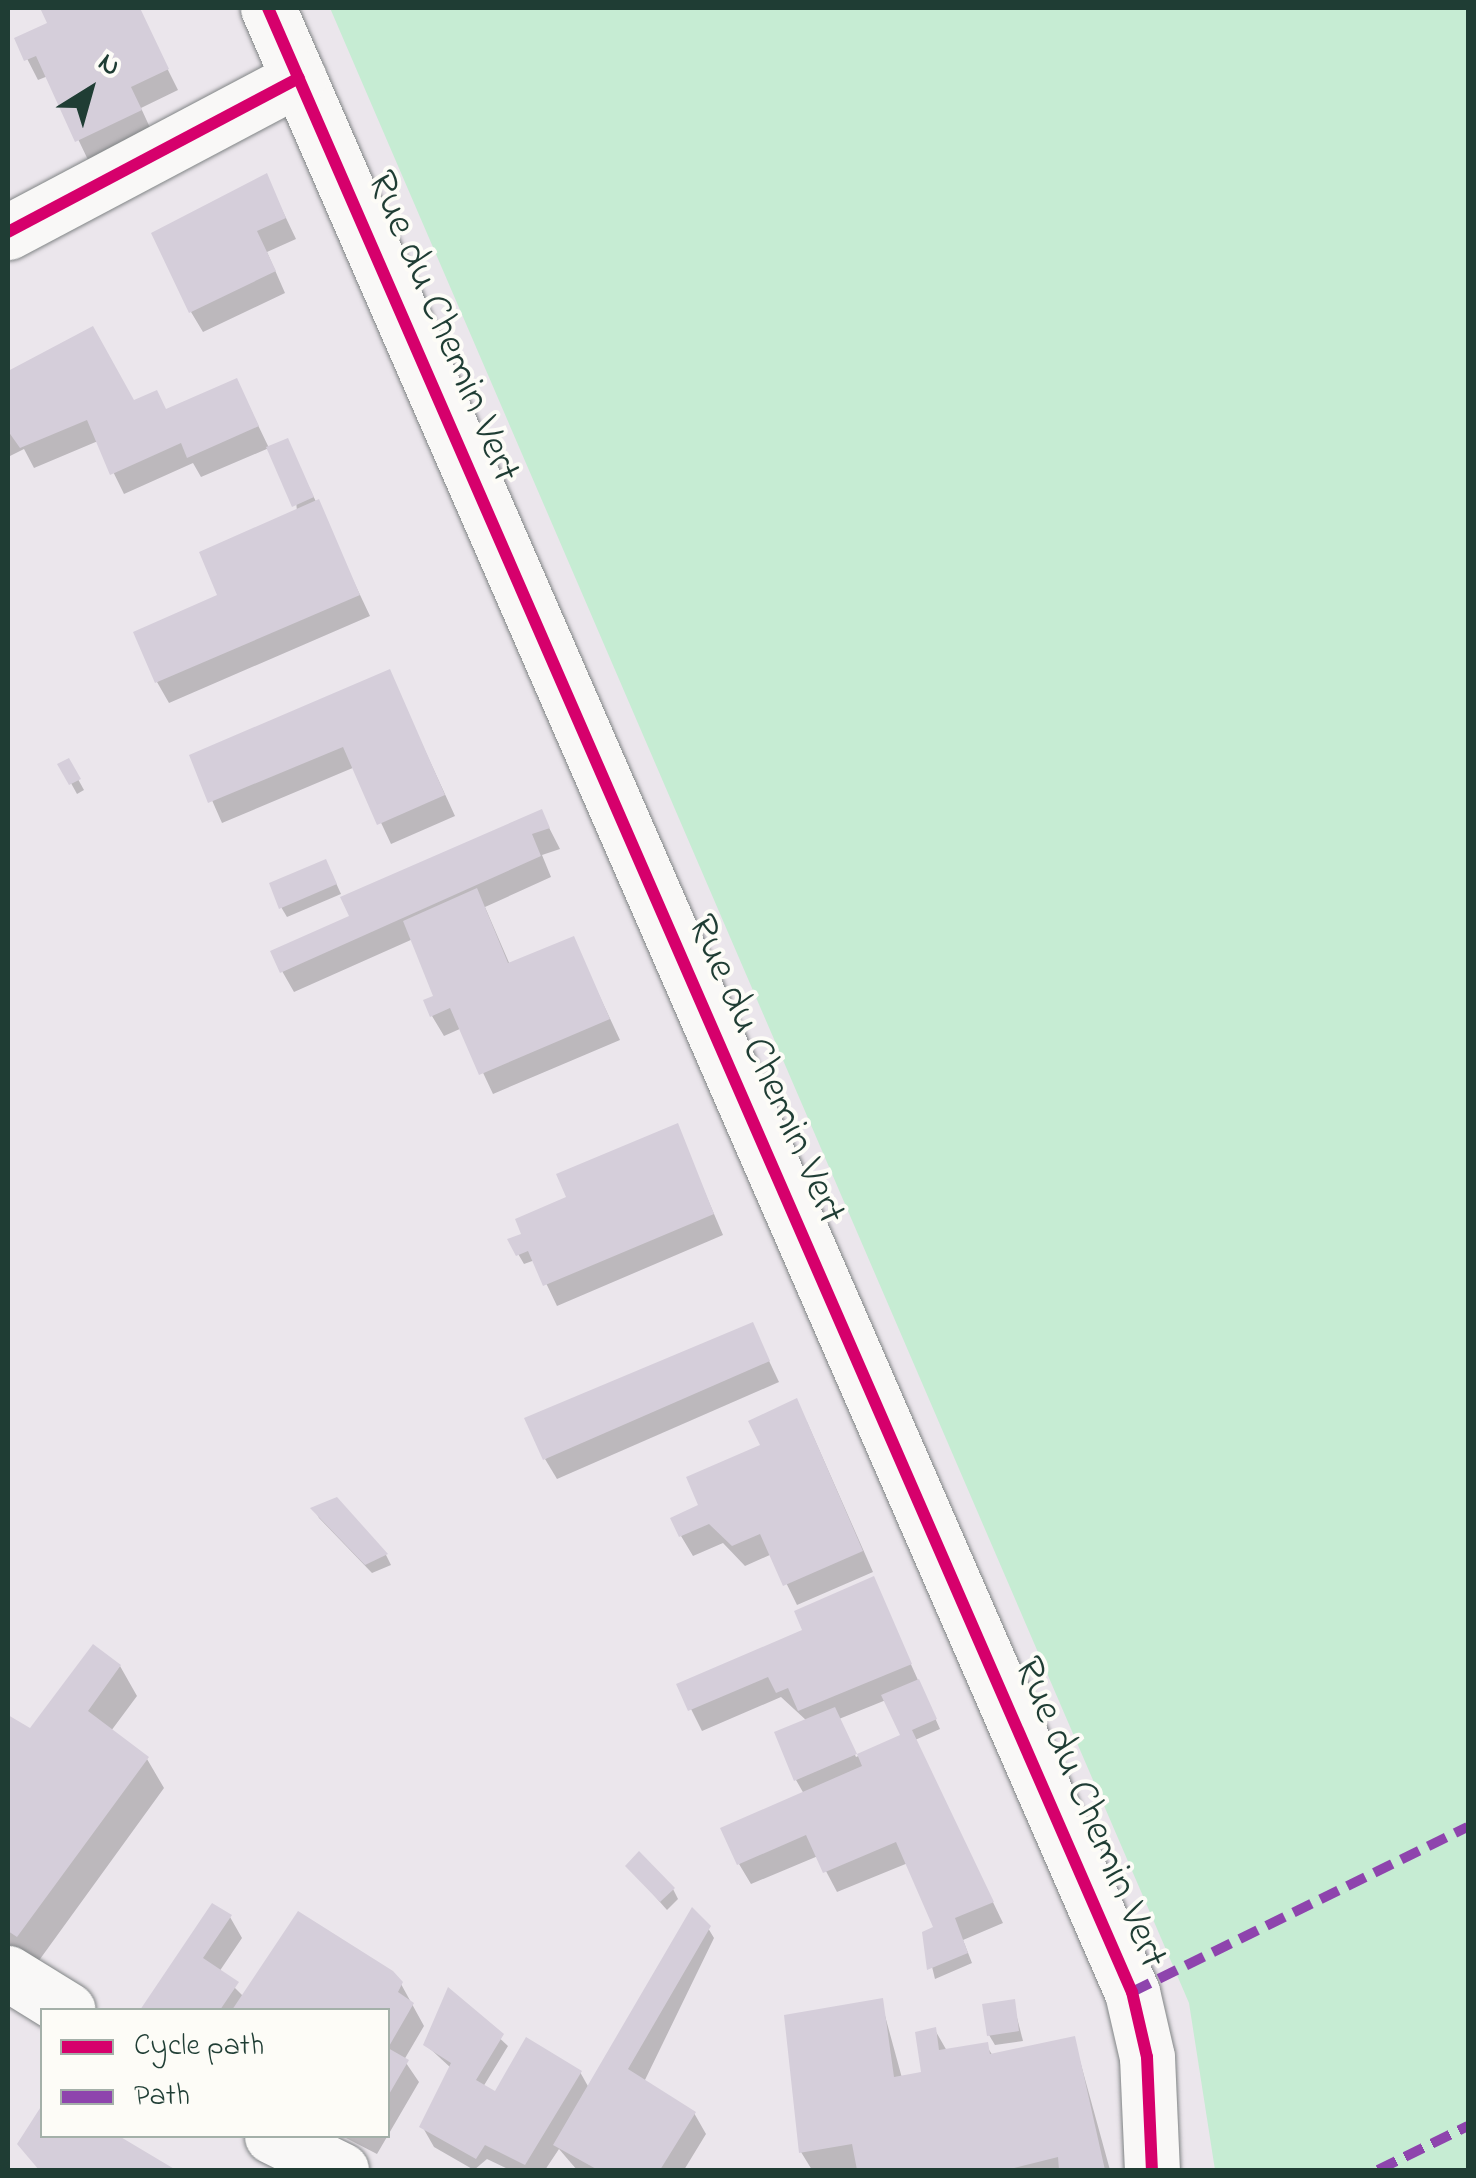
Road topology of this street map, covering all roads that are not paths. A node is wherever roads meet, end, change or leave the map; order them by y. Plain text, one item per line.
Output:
1 (268, 8) edge
2 (299, 78) junction
3 (8, 232) edge
4 (8, 1973) edge
5 (65, 2008) edge
6 (276, 2138) edge
7 (340, 2170) edge
8 (1152, 2170) edge

1 - 2 street, Rue du Chemin Vert
2 - 3 street
2 - 8 street, Rue du Chemin Vert
4 - 5 street
6 - 7 street

